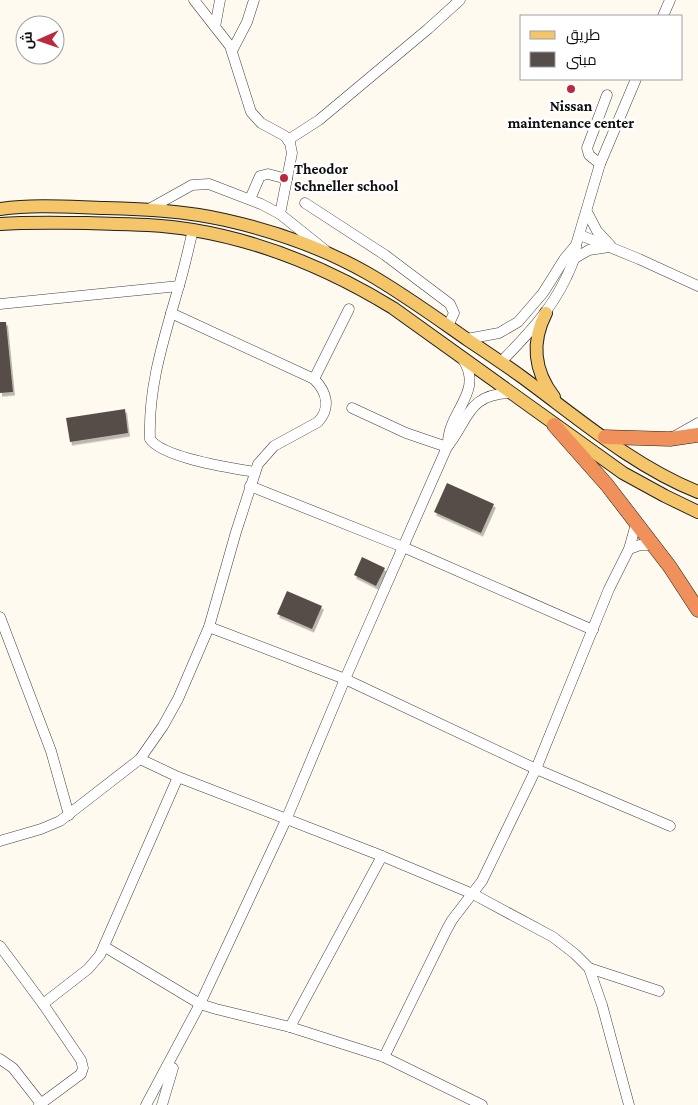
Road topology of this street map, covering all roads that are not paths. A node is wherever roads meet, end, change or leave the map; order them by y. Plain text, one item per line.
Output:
1 (194, 0) edge
2 (220, 0) edge
3 (254, 0) edge
4 (460, 0) edge
5 (670, 0) edge
6 (663, 15) edge
7 (215, 27) junction
8 (232, 52) junction
9 (636, 80) edge
10 (607, 94) dead end
11 (288, 140) junction
12 (600, 164) junction
13 (287, 178) junction
14 (250, 199) junction
15 (305, 203) dead end
16 (14, 207) junction
17 (0, 209) edge
18 (149, 209) junction
19 (587, 212) junction
20 (280, 214) junction
21 (15, 223) junction
22 (0, 224) edge
23 (192, 230) junction
24 (578, 240) junction
25 (612, 247) junction
26 (332, 255) junction
27 (575, 258) junction
28 (698, 279) edge
29 (687, 281) junction
30 (179, 286) junction
31 (698, 286) edge
32 (0, 304) edge
33 (349, 309) dead end
34 (171, 313) junction
35 (546, 313) junction
36 (448, 326) junction
37 (467, 340) junction
38 (460, 356) junction
39 (501, 362) junction
40 (490, 377) junction
41 (314, 379) junction
42 (512, 393) junction
43 (352, 408) dead end
44 (564, 409) junction
45 (698, 423) edge
46 (554, 425) junction
47 (698, 435) edge
48 (605, 437) junction
49 (670, 439) junction
50 (448, 446) junction
51 (254, 472) junction
52 (250, 486) junction
53 (698, 492) edge
54 (698, 512) edge
55 (636, 524) junction
56 (652, 545) junction
57 (403, 547) junction
58 (629, 549) junction
59 (698, 610) edge
60 (0, 617) edge
61 (209, 627) junction
62 (593, 630) junction
63 (345, 679) junction
64 (140, 759) junction
65 (536, 769) junction
66 (178, 777) junction
67 (69, 815) junction
68 (286, 820) junction
69 (670, 826) dead end
70 (0, 841) edge
71 (382, 856) junction
72 (473, 894) junction
73 (0, 946) edge
74 (104, 947) junction
75 (589, 968) junction
76 (659, 991) dead end
77 (43, 1004) junction
78 (200, 1004) junction
79 (290, 1028) junction
80 (181, 1041) junction
81 (384, 1057) junction
82 (0, 1059) edge
83 (41, 1104) edge
84 (146, 1105) edge
85 (162, 1105) edge
86 (482, 1105) edge
87 (629, 1105) edge

1 - 7 street
2 - 7 street
3 - 8 street
4 - 11 street
5 - 6 street
7 - 8 street
8 - 11 street
9 - 12 street
10 - 12 street
11 - 13 street
12 - 19 street
13 - 14 street
13 - 20 street
14 - 18 street
14 - 20 street
15 - 36 street
16 - 17 main road
16 - 18 main road
16 - 21 main road
18 - 26 main road
19 - 24 street
19 - 25 street
20 - 26 street
21 - 22 main road
21 - 23 main road
23 - 30 street
23 - 38 main road
24 - 25 street
24 - 27 street
24 - 37 street
25 - 27 street
25 - 29 street
26 - 36 main road
27 - 35 street
28 - 29 street
29 - 31 street
30 - 32 street
30 - 34 street
33 - 41 street
34 - 41 street
34 - 51 street
35 - 39 street
35 - 44 main road
36 - 37 main road
37 - 39 main road
38 - 40 main road
38 - 50 street
39 - 40 main road
39 - 44 main road
40 - 42 main road
41 - 51 street
42 - 46 main road
42 - 50 street
43 - 50 street
44 - 48 main road
45 - 49 street
46 - 54 main road
46 - 55 highway
47 - 49 highway
48 - 49 highway
48 - 53 main road
50 - 57 street
51 - 52 street
52 - 57 street
52 - 61 street
55 - 56 highway
55 - 58 street
56 - 58 street
56 - 59 highway
57 - 62 street
57 - 63 street
58 - 62 street
60 - 67 street
61 - 63 street
61 - 64 street
62 - 65 street
63 - 65 street
63 - 68 street
64 - 66 street
64 - 67 street
65 - 69 street
65 - 72 street
66 - 68 street
66 - 74 street
67 - 70 street
68 - 71 street
68 - 78 street
71 - 72 street
71 - 79 street
72 - 75 street
72 - 81 street
73 - 77 street
74 - 77 street
74 - 78 street
75 - 76 street
75 - 87 street
77 - 83 street
78 - 79 street
78 - 80 street
79 - 81 street
80 - 84 street
80 - 85 street
81 - 86 street
82 - 83 street

